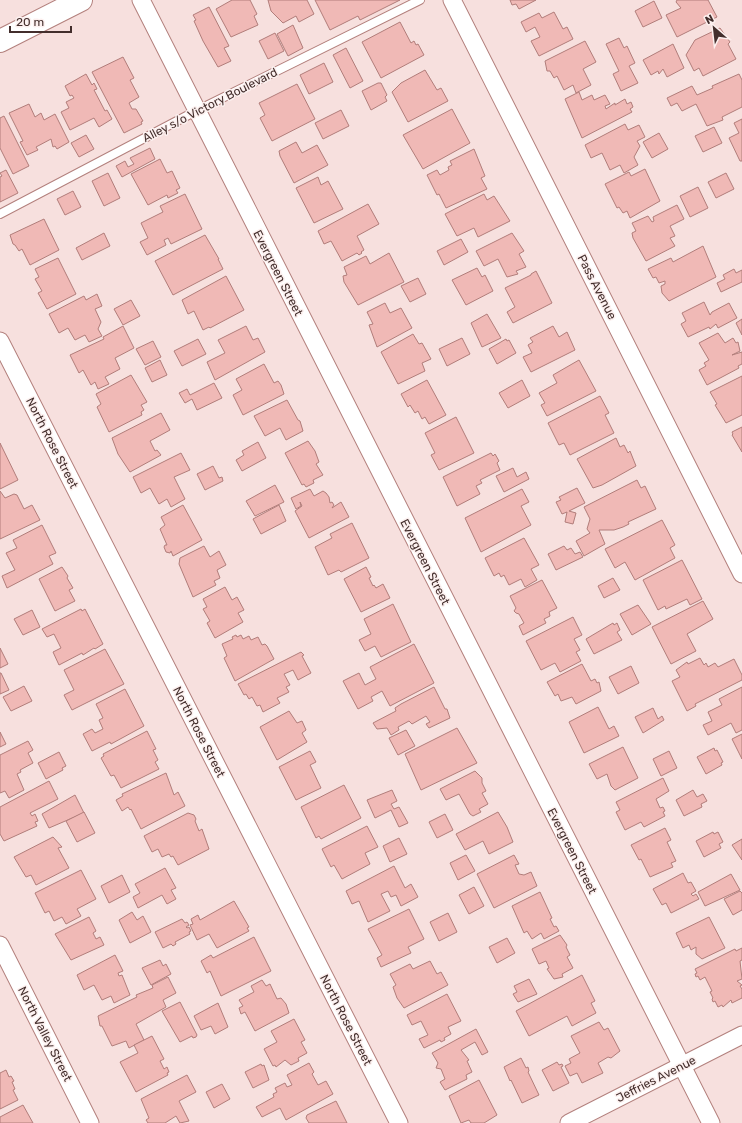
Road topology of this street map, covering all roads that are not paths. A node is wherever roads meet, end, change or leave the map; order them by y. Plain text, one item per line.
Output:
1 (80, 0) edge
2 (141, 0) edge
3 (420, 0) edge
4 (452, 0) edge
5 (0, 41) edge
6 (196, 111) junction
7 (0, 214) edge
8 (0, 340) edge
9 (742, 574) edge
10 (0, 945) edge
11 (742, 1035) edge
12 (682, 1066) junction
13 (90, 1123) edge
14 (399, 1123) edge
15 (569, 1123) edge
16 (711, 1123) edge

1 - 5 main road
2 - 6 street, Evergreen Street
3 - 6 lane, Alley s/o Victory Boulevard
4 - 9 street, Pass Avenue
6 - 7 lane, Alley s/o Victory Boulevard
6 - 12 street, Evergreen Street
8 - 14 street, North Rose Street
10 - 13 street, North Valley Street
11 - 12 street, Jeffries Avenue
12 - 15 street, Jeffries Avenue
12 - 16 street, Evergreen Street

